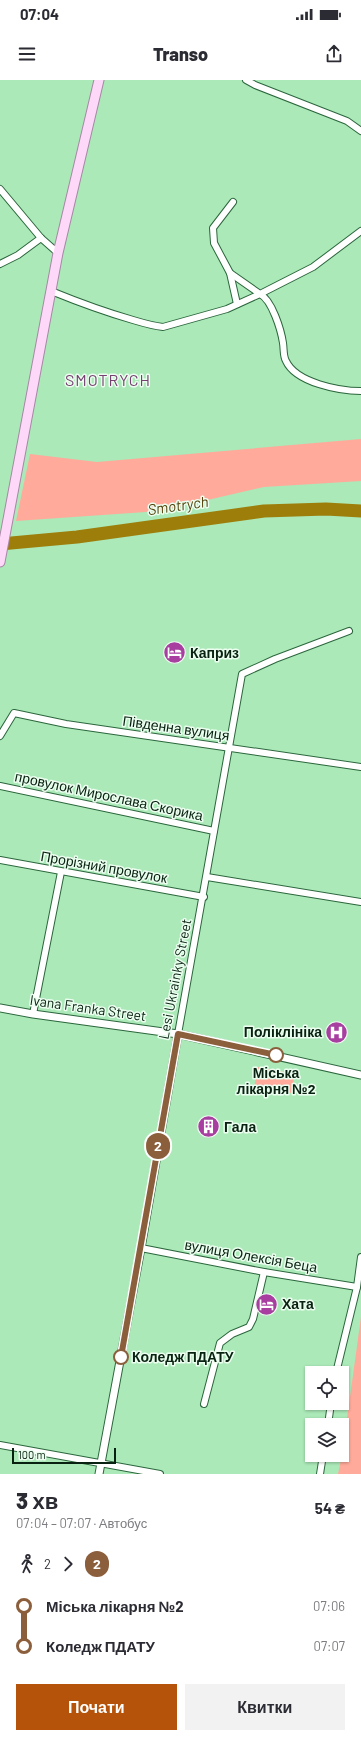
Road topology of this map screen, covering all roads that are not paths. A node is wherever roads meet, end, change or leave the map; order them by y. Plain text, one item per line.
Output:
1 (99, 80) edge
2 (246, 80) edge
3 (361, 131) edge
4 (0, 189) edge
5 (233, 202) dead end
6 (361, 231) edge
7 (41, 238) junction
8 (58, 253) junction
9 (0, 264) edge
10 (230, 273) junction
11 (51, 291) junction
12 (260, 294) junction
13 (237, 304) junction
14 (361, 391) edge
15 (0, 562) edge
16 (349, 631) dead end
17 (0, 736) edge
18 (230, 748) junction
19 (361, 767) edge
20 (0, 786) edge
21 (214, 831) junction
22 (0, 860) edge
23 (62, 872) junction
24 (207, 877) junction
25 (204, 897) junction
26 (361, 902) edge
27 (0, 1008) edge
28 (33, 1014) junction
29 (178, 1034) junction
30 (361, 1075) edge
31 (141, 1248) junction
32 (361, 1257) edge
33 (264, 1272) junction
34 (357, 1287) junction
35 (338, 1366) edge
36 (204, 1404) dead end
37 (0, 1445) edge
38 (322, 1462) edge
39 (101, 1463) junction
40 (99, 1474) edge
41 (160, 1474) edge
42 (320, 1474) edge

1 - 8 main road
2 - 3 street
4 - 7 street
5 - 10 street
6 - 12 street
7 - 8 street
7 - 9 street
8 - 11 main road
10 - 12 street
10 - 13 street
11 - 13 street
11 - 15 main road
12 - 13 street
12 - 14 street
16 - 18 street, Lesi Ukrainky Street
17 - 18 street, Південна вулиця
18 - 19 street, Південна вулиця
18 - 21 street, Lesi Ukrainky Street
20 - 21 street, провулок Мирослава Скорика
21 - 24 street, Lesi Ukrainky Street
22 - 23 street, Прорізний провулок
23 - 25 street, Прорізний провулок
23 - 28 street
24 - 25 street, Lesi Ukrainky Street
24 - 26 street
25 - 29 street, Lesi Ukrainky Street
27 - 28 street, Ivana Franka Street
28 - 29 street, Ivana Franka Street
29 - 30 street, Ivana Franka Street
29 - 31 street, Lesi Ukrainky Street
31 - 33 street, вулиця Олексія Беца
31 - 39 street, Lesi Ukrainky Street
32 - 34 street
33 - 34 street, вулиця Олексія Беца
33 - 36 street
34 - 35 street
37 - 39 street
38 - 42 street
39 - 40 street, Lesi Ukrainky Street
39 - 41 street

